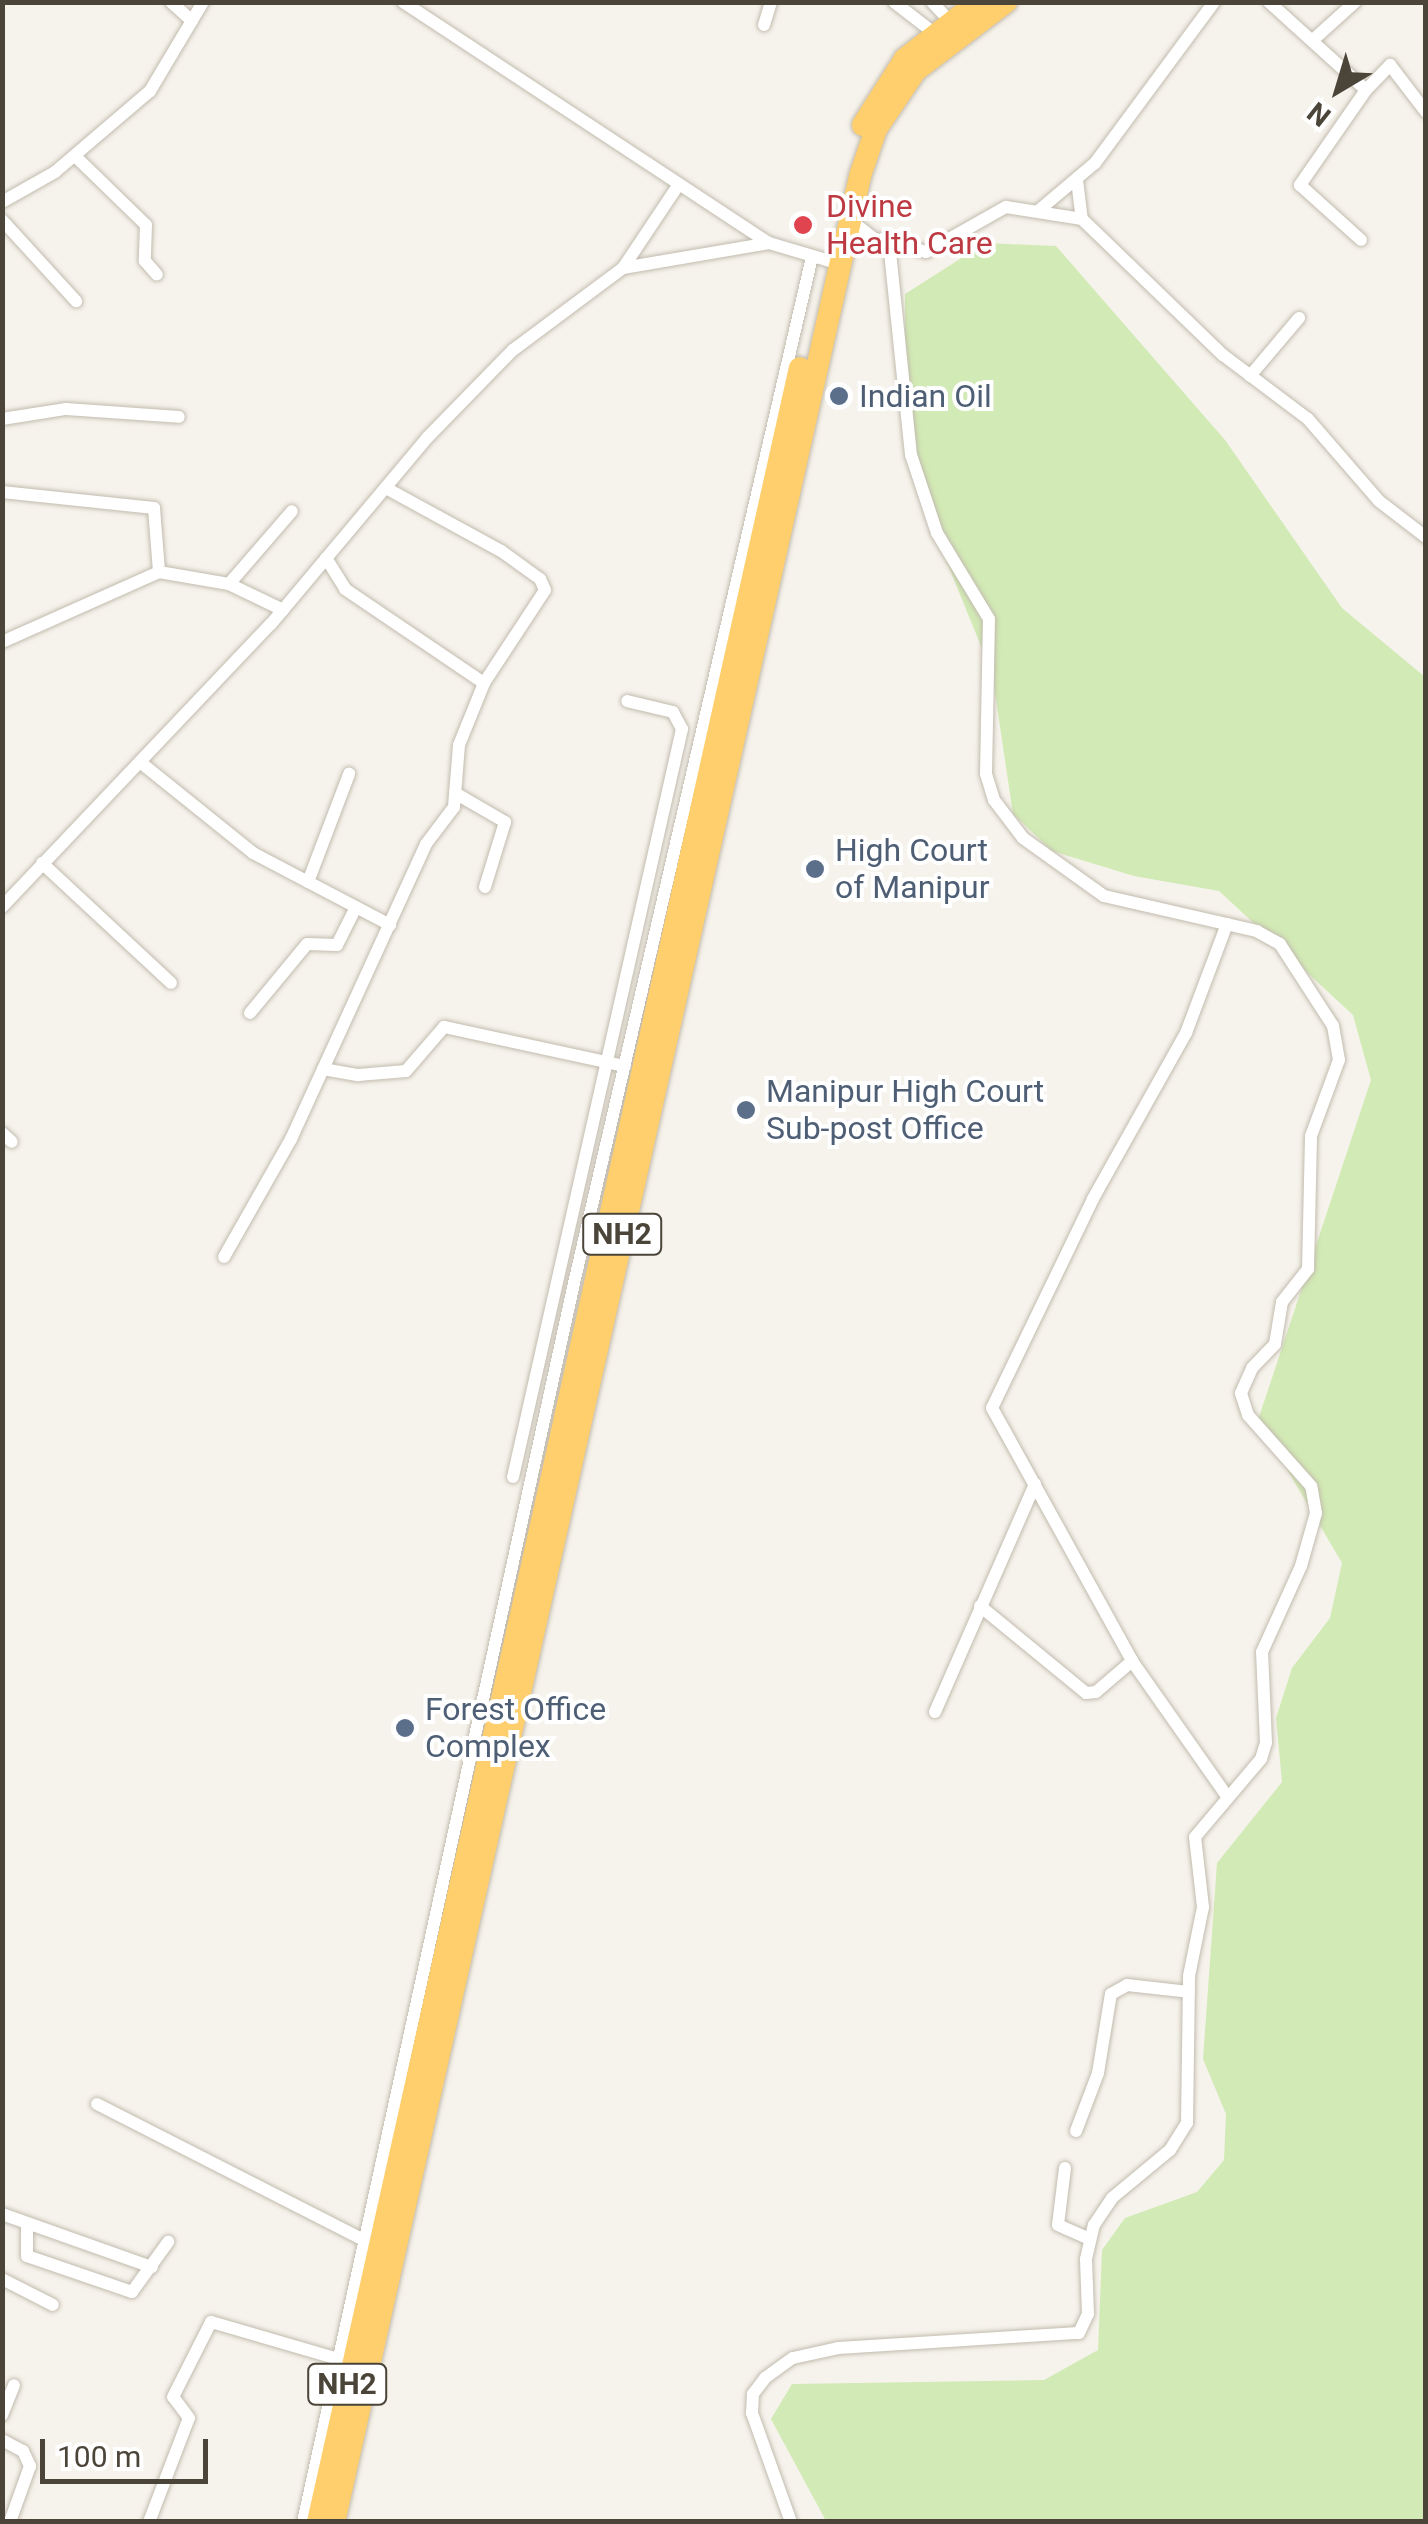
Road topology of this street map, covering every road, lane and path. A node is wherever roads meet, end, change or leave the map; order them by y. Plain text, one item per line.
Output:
1 (171, 2) edge
2 (204, 2) edge
3 (403, 2) edge
4 (772, 2) edge
5 (894, 2) edge
6 (932, 2) edge
7 (978, 2) edge
8 (1006, 2) edge
9 (1214, 2) edge
10 (1268, 2) edge
11 (1356, 2) edge
12 (192, 22) junction
13 (764, 25) dead end
14 (942, 27) junction
15 (1313, 40) junction
16 (1366, 90) junction
17 (1426, 112) edge
18 (75, 156) junction
19 (1077, 180) junction
20 (680, 184) junction
21 (2, 202) edge
22 (1038, 212) junction
23 (1082, 219) junction
24 (2, 220) edge
25 (850, 220) junction
26 (880, 238) junction
27 (1361, 240) dead end
28 (769, 243) junction
29 (826, 260) junction
30 (623, 268) junction
31 (157, 275) dead end
32 (76, 301) dead end
33 (1300, 318) dead end
34 (1250, 376) junction
35 (178, 417) dead end
36 (2, 419) edge
37 (386, 488) junction
38 (2, 492) edge
39 (292, 511) dead end
40 (1426, 537) edge
41 (326, 558) junction
42 (159, 572) junction
43 (229, 584) junction
44 (283, 610) junction
45 (2, 642) edge
46 (484, 683) junction
47 (627, 701) dead end
48 (140, 762) junction
49 (349, 774) dead end
50 (455, 793) junction
51 (42, 863) junction
52 (308, 882) junction
53 (485, 887) dead end
54 (2, 907) edge
55 (356, 907) junction
56 (1227, 924) junction
57 (390, 925) junction
58 (171, 984) dead end
59 (250, 1013) dead end
60 (607, 1061) junction
61 (625, 1066) junction
62 (323, 1069) junction
63 (224, 1258) dead end
64 (513, 1477) dead end
65 (1036, 1484) junction
66 (980, 1606) junction
67 (1132, 1661) junction
68 (935, 1712) dead end
69 (1228, 1796) junction
70 (1189, 1992) junction
71 (97, 2104) dead end
72 (1076, 2131) dead end
73 (1065, 2168) dead end
74 (2, 2214) edge
75 (27, 2226) junction
76 (1089, 2238) junction
77 (362, 2239) junction
78 (168, 2242) dead end
79 (152, 2267) junction
80 (2, 2279) edge
81 (54, 2305) dead end
82 (338, 2359) junction
83 (14, 2385) dead end
84 (2, 2415) edge
85 (2, 2440) edge
86 (10, 2522) edge
87 (149, 2522) edge
88 (303, 2522) edge
89 (318, 2522) edge
90 (334, 2522) edge
91 (791, 2522) edge

1 - 12 street
2 - 12 street
3 - 20 street
4 - 13 street
5 - 14 street
6 - 14 street
7 - 14 highway, NH2
8 - 25 highway, NH2
9 - 19 street
10 - 15 street
11 - 15 street
12 - 18 street
14 - 29 highway, NH2
15 - 16 street
16 - 17 street
16 - 27 street
18 - 21 street
18 - 31 street
19 - 22 street
19 - 23 street
20 - 28 street
20 - 30 street
22 - 23 street
22 - 26 street
23 - 34 street
24 - 32 street
25 - 26 street
25 - 29 highway, NH2
26 - 56 street
28 - 29 street
28 - 30 street
29 - 61 street
29 - 89 highway, NH2
29 - 90 highway, NH2
30 - 37 street
33 - 34 street
34 - 40 street
35 - 36 street
37 - 41 street
37 - 46 street
38 - 42 street
39 - 43 street
41 - 44 street
41 - 46 street
42 - 43 street
42 - 45 street
43 - 44 street
44 - 48 street
46 - 50 street
47 - 60 street
48 - 51 street
48 - 52 street
49 - 52 street
50 - 53 street
50 - 57 street
51 - 54 street
51 - 58 street
52 - 55 street
55 - 57 street
55 - 59 street
56 - 65 street
56 - 69 street
57 - 62 street
60 - 61 street
60 - 62 street
60 - 64 street
61 - 77 street
62 - 63 street
65 - 66 street
65 - 67 street
66 - 67 street
66 - 68 street
67 - 69 street
69 - 70 street
70 - 72 street
70 - 76 street
71 - 77 street
73 - 76 street
74 - 75 street
75 - 79 street
75 - 79 street
76 - 91 street
77 - 82 street
78 - 79 street
80 - 81 street
82 - 87 street
82 - 88 street
83 - 84 street
85 - 86 street

